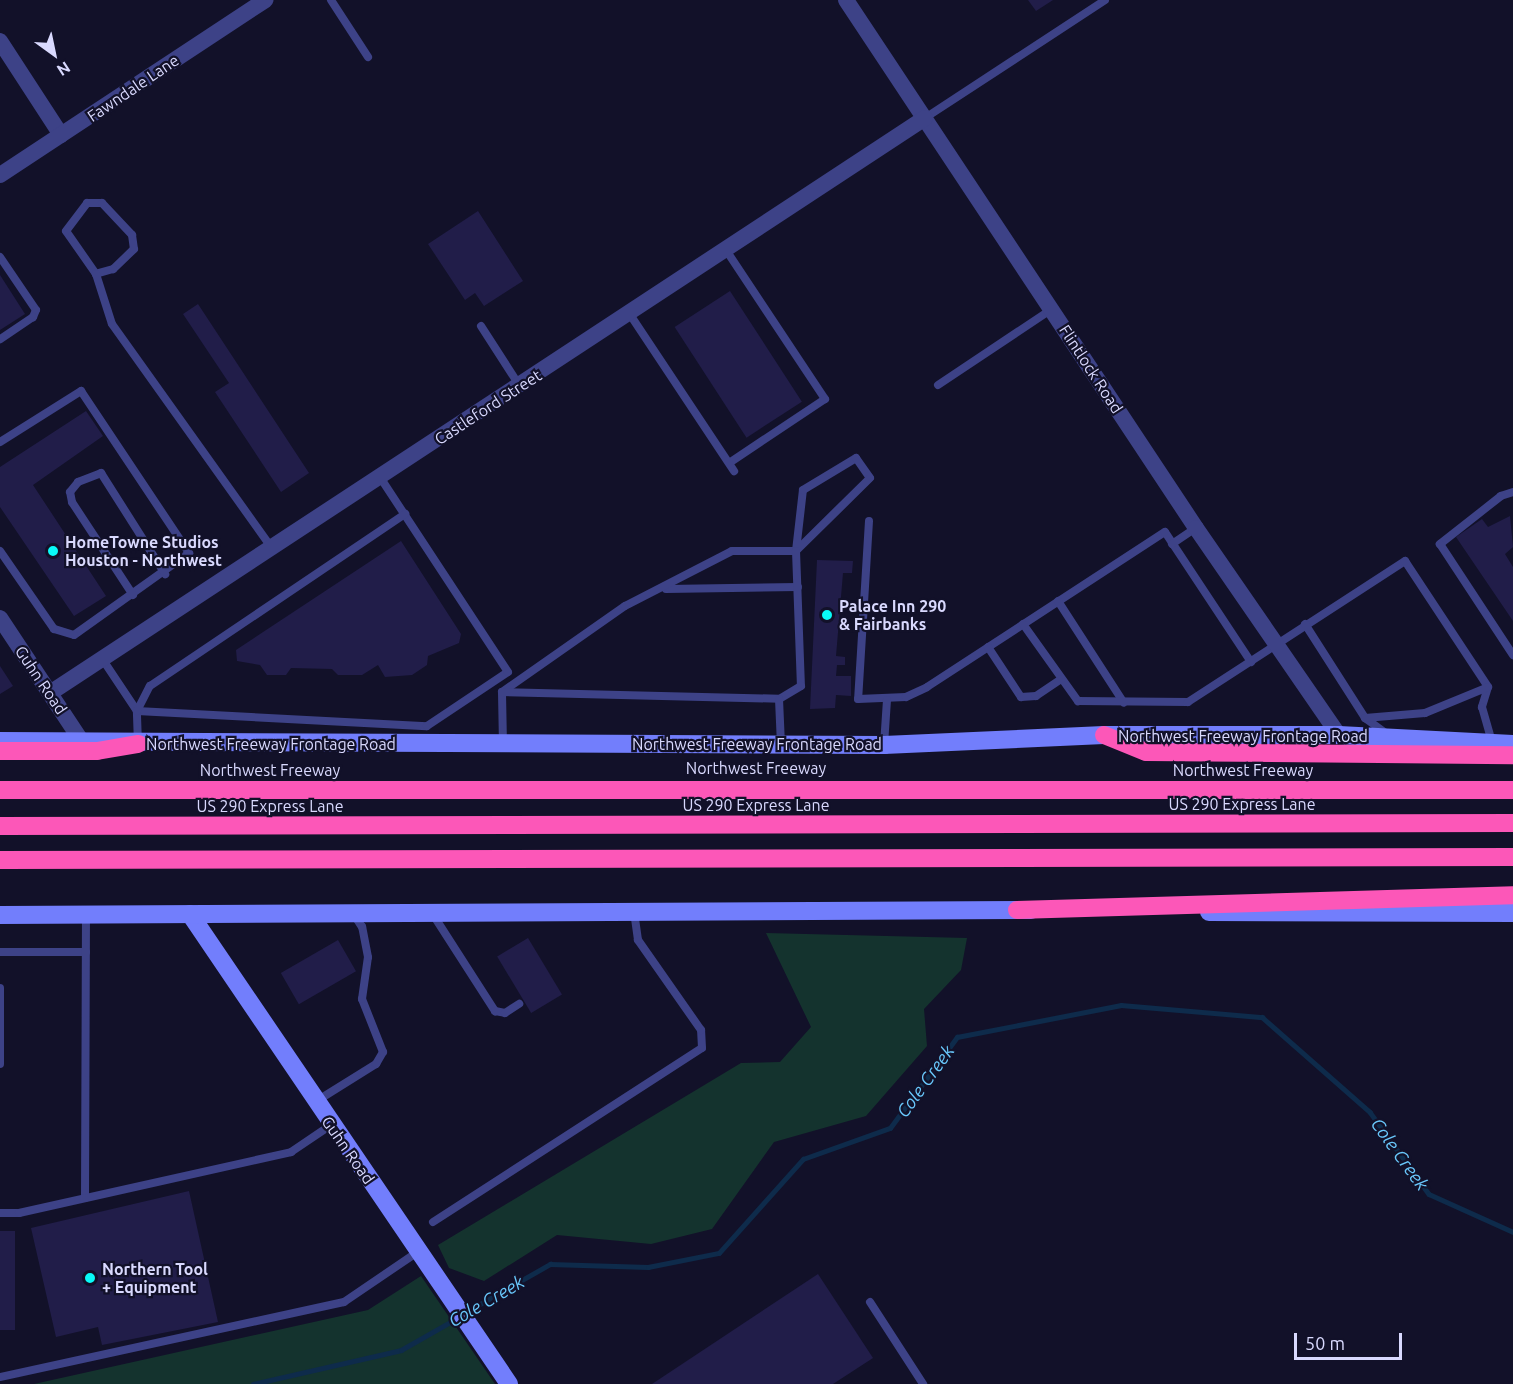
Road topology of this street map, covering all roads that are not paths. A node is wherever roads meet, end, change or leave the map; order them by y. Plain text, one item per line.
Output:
1 (265, 0) edge
2 (331, 0) edge
3 (846, 0) edge
4 (1105, 0) edge
5 (0, 41) edge
6 (368, 57) dead end
7 (925, 118) junction
8 (61, 135) junction
9 (0, 175) edge
10 (726, 250) junction
11 (0, 257) edge
12 (96, 274) junction
13 (1052, 309) junction
14 (629, 313) junction
15 (481, 327) dead end
16 (0, 339) edge
17 (938, 385) dead end
18 (519, 386) junction
19 (0, 442) edge
20 (729, 463) junction
21 (734, 471) dead end
22 (380, 477) junction
23 (1513, 492) edge
24 (405, 514) junction
25 (869, 521) dead end
26 (1196, 528) junction
27 (1172, 544) junction
28 (272, 549) junction
29 (0, 551) edge
30 (796, 551) junction
31 (165, 574) junction
32 (798, 587) junction
33 (664, 589) junction
34 (133, 595) junction
35 (1058, 602) junction
36 (0, 618) edge
37 (1023, 624) junction
38 (1305, 624) junction
39 (1275, 646) junction
40 (988, 647) junction
41 (1513, 655) edge
42 (102, 660) junction
43 (1251, 662) junction
44 (1061, 679) junction
45 (1488, 687) junction
46 (50, 693) junction
47 (502, 693) junction
48 (779, 699) junction
49 (887, 700) junction
50 (1124, 703) junction
51 (137, 711) junction
52 (1365, 718) junction
53 (427, 726) junction
54 (1104, 735) junction
55 (1340, 735) junction
56 (1389, 736) junction
57 (0, 741) edge
58 (82, 742) junction
59 (138, 744) junction
60 (781, 744) junction
61 (1492, 744) junction
62 (1513, 744) edge
63 (416, 745) junction
64 (502, 745) junction
65 (884, 745) junction
66 (0, 751) edge
67 (1513, 755) edge
68 (0, 790) edge
69 (1513, 790) edge
70 (1513, 823) edge
71 (0, 826) edge
72 (1513, 857) edge
73 (0, 860) edge
74 (1513, 895) edge
75 (1017, 910) junction
76 (634, 911) junction
77 (432, 912) junction
78 (86, 913) junction
79 (352, 913) junction
80 (1513, 913) edge
81 (190, 914) junction
82 (0, 915) edge
83 (0, 952) edge
84 (86, 952) junction
85 (0, 988) edge
86 (519, 1004) dead end
87 (0, 1064) edge
88 (315, 1102) junction
89 (331, 1125) junction
90 (85, 1198) junction
91 (0, 1213) edge
92 (433, 1222) dead end
93 (419, 1250) junction
94 (870, 1302) dead end
95 (0, 1377) edge
96 (508, 1384) edge
97 (923, 1384) edge

1 - 8 street, Fawndale Lane
2 - 6 lane
3 - 7 street, Flintlock Road
4 - 7 lane
5 - 8 street
7 - 10 street, Castleford Street
7 - 13 street, Flintlock Road
8 - 9 street, Fawndale Lane
10 - 14 street, Castleford Street
10 - 20 lane
11 - 16 lane
12 - 12 lane
12 - 28 lane
13 - 17 lane
13 - 26 street, Flintlock Road
14 - 18 street, Castleford Street
14 - 20 lane
15 - 18 lane
18 - 22 street, Castleford Street
19 - 31 lane
20 - 21 lane
22 - 24 lane
22 - 28 street, Castleford Street
23 - 41 lane
24 - 51 lane
24 - 53 lane
25 - 49 lane
26 - 27 lane
26 - 39 street, Flintlock Road
27 - 35 lane
27 - 43 lane
28 - 42 street, Castleford Street
29 - 34 lane
30 - 30 lane
30 - 32 lane
30 - 33 lane
31 - 34 lane
31 - 34 lane
32 - 33 lane
32 - 48 lane
33 - 47 lane
35 - 37 lane
35 - 50 lane
36 - 46 street, Guhn Road
37 - 40 lane
37 - 44 lane
38 - 39 lane
38 - 45 lane
38 - 52 lane
39 - 43 lane
39 - 55 street, Flintlock Road
40 - 44 lane
40 - 49 lane
42 - 46 street, Castleford Street
42 - 51 lane
43 - 50 lane
44 - 50 lane
45 - 52 lane
45 - 61 lane
46 - 58 street, Guhn Road
47 - 48 lane
47 - 64 lane
48 - 60 lane
49 - 65 lane
51 - 53 lane
51 - 59 lane
52 - 56 lane
53 - 63 lane
54 - 55 main road, Northwest Freeway Frontage Road
54 - 65 main road, Northwest Freeway Frontage Road
54 - 67 highway
55 - 56 main road, Northwest Freeway Frontage Road
56 - 61 main road, Northwest Freeway Frontage Road
57 - 58 main road, Northwest Freeway Frontage Road
58 - 59 main road, Northwest Freeway Frontage Road
59 - 63 main road, Northwest Freeway Frontage Road
59 - 66 highway
60 - 64 main road, Northwest Freeway Frontage Road
60 - 65 main road, Northwest Freeway Frontage Road
61 - 62 main road, Northwest Freeway Frontage Road
63 - 64 main road, Northwest Freeway Frontage Road
68 - 69 highway, Northwest Freeway
70 - 71 highway, US 290 Express Lane
72 - 73 highway
74 - 75 highway
75 - 76 main road
75 - 80 main road
76 - 77 main road
76 - 92 lane
77 - 79 main road
77 - 86 lane
78 - 81 main road
78 - 82 main road
78 - 84 lane
79 - 81 main road
79 - 88 lane
81 - 88 main road, Guhn Road
83 - 84 lane
84 - 90 lane
85 - 87 lane
88 - 89 main road, Guhn Road
89 - 90 lane
89 - 93 main road, Guhn Road
90 - 91 lane
93 - 95 lane
93 - 96 main road, Guhn Road
94 - 97 lane

